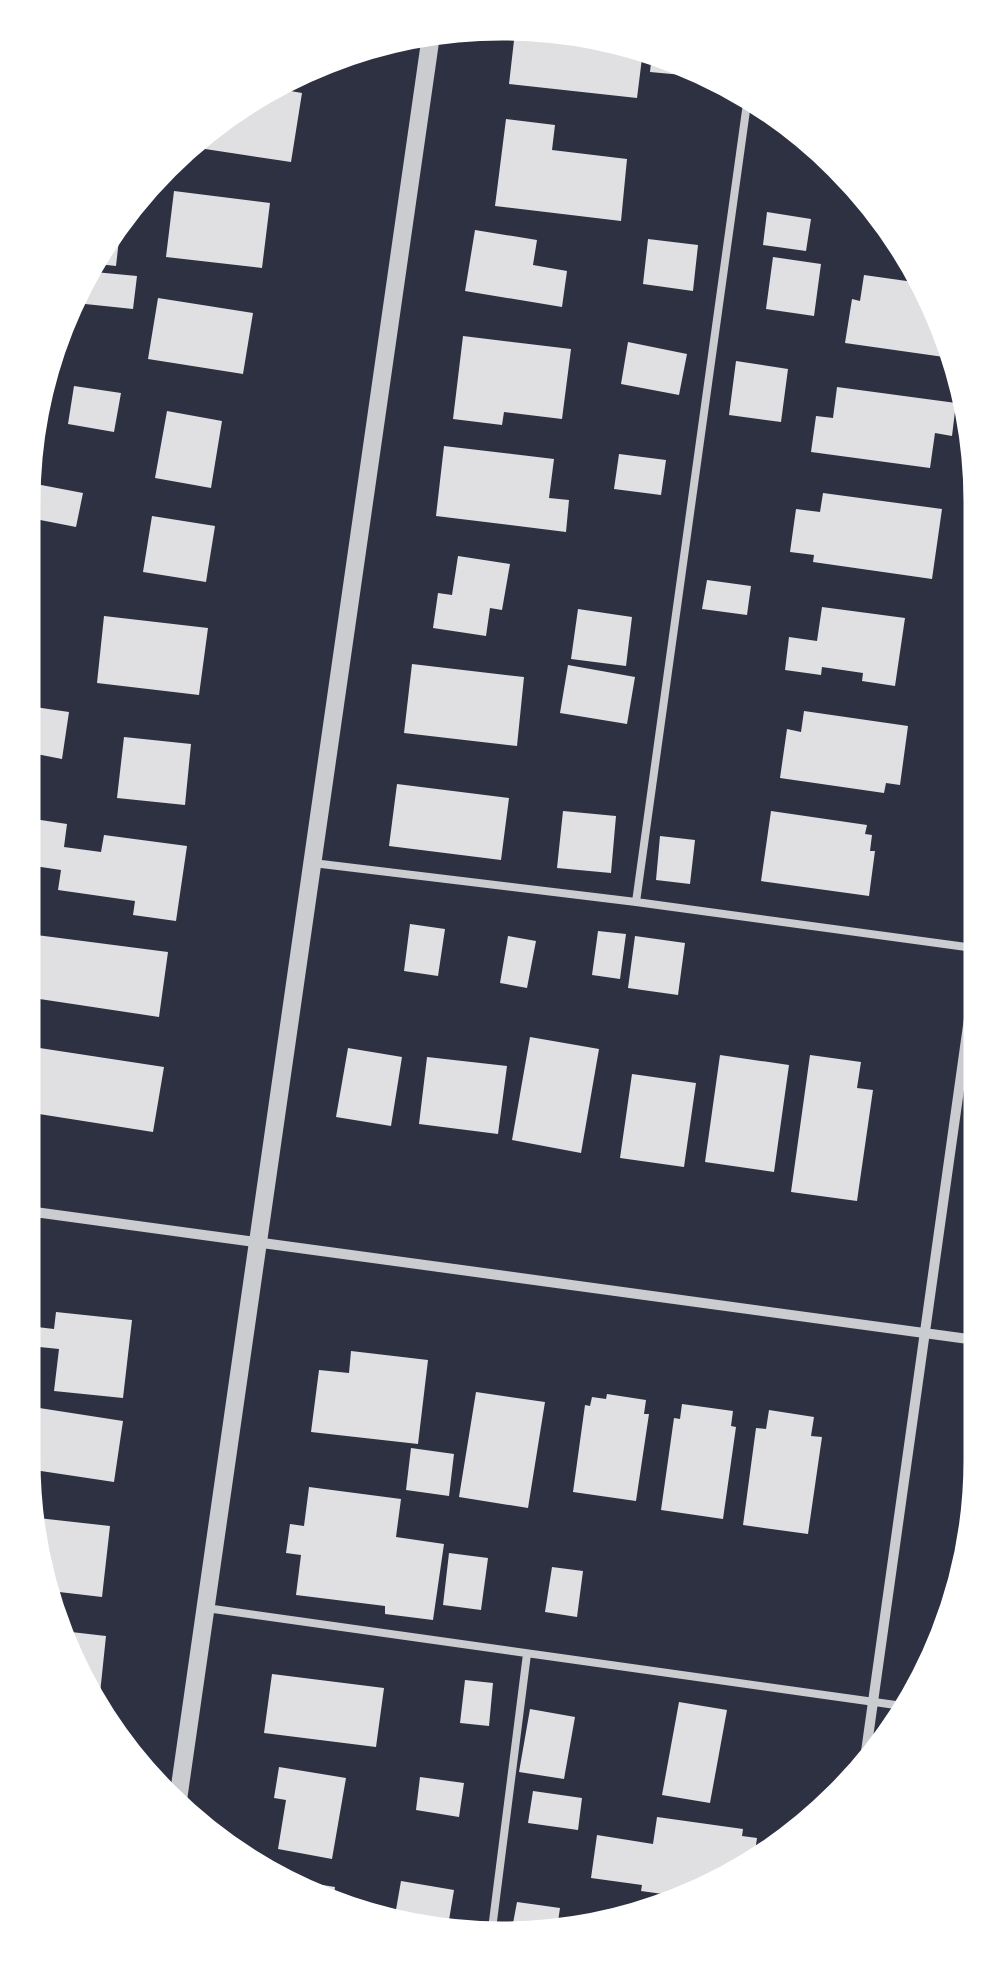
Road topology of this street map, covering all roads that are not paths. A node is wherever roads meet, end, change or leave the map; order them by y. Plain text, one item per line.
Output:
1 (430, 43) edge
2 (746, 108) edge
3 (313, 862) junction
4 (636, 902) junction
5 (966, 947) edge
6 (966, 1045) edge
7 (38, 1212) edge
8 (260, 1240) junction
9 (924, 1333) junction
10 (966, 1339) edge
11 (206, 1608) junction
12 (526, 1654) junction
13 (873, 1702) junction
14 (896, 1705) edge
15 (866, 1748) edge
16 (179, 1793) edge
17 (493, 1924) edge

1 - 3 street
2 - 4 lane
3 - 4 lane
3 - 8 street
4 - 5 lane
6 - 9 street
7 - 8 street
8 - 9 street
8 - 11 street
9 - 10 street
9 - 13 street
11 - 12 lane
11 - 16 street
12 - 13 lane
12 - 17 lane
13 - 14 lane
13 - 15 street

